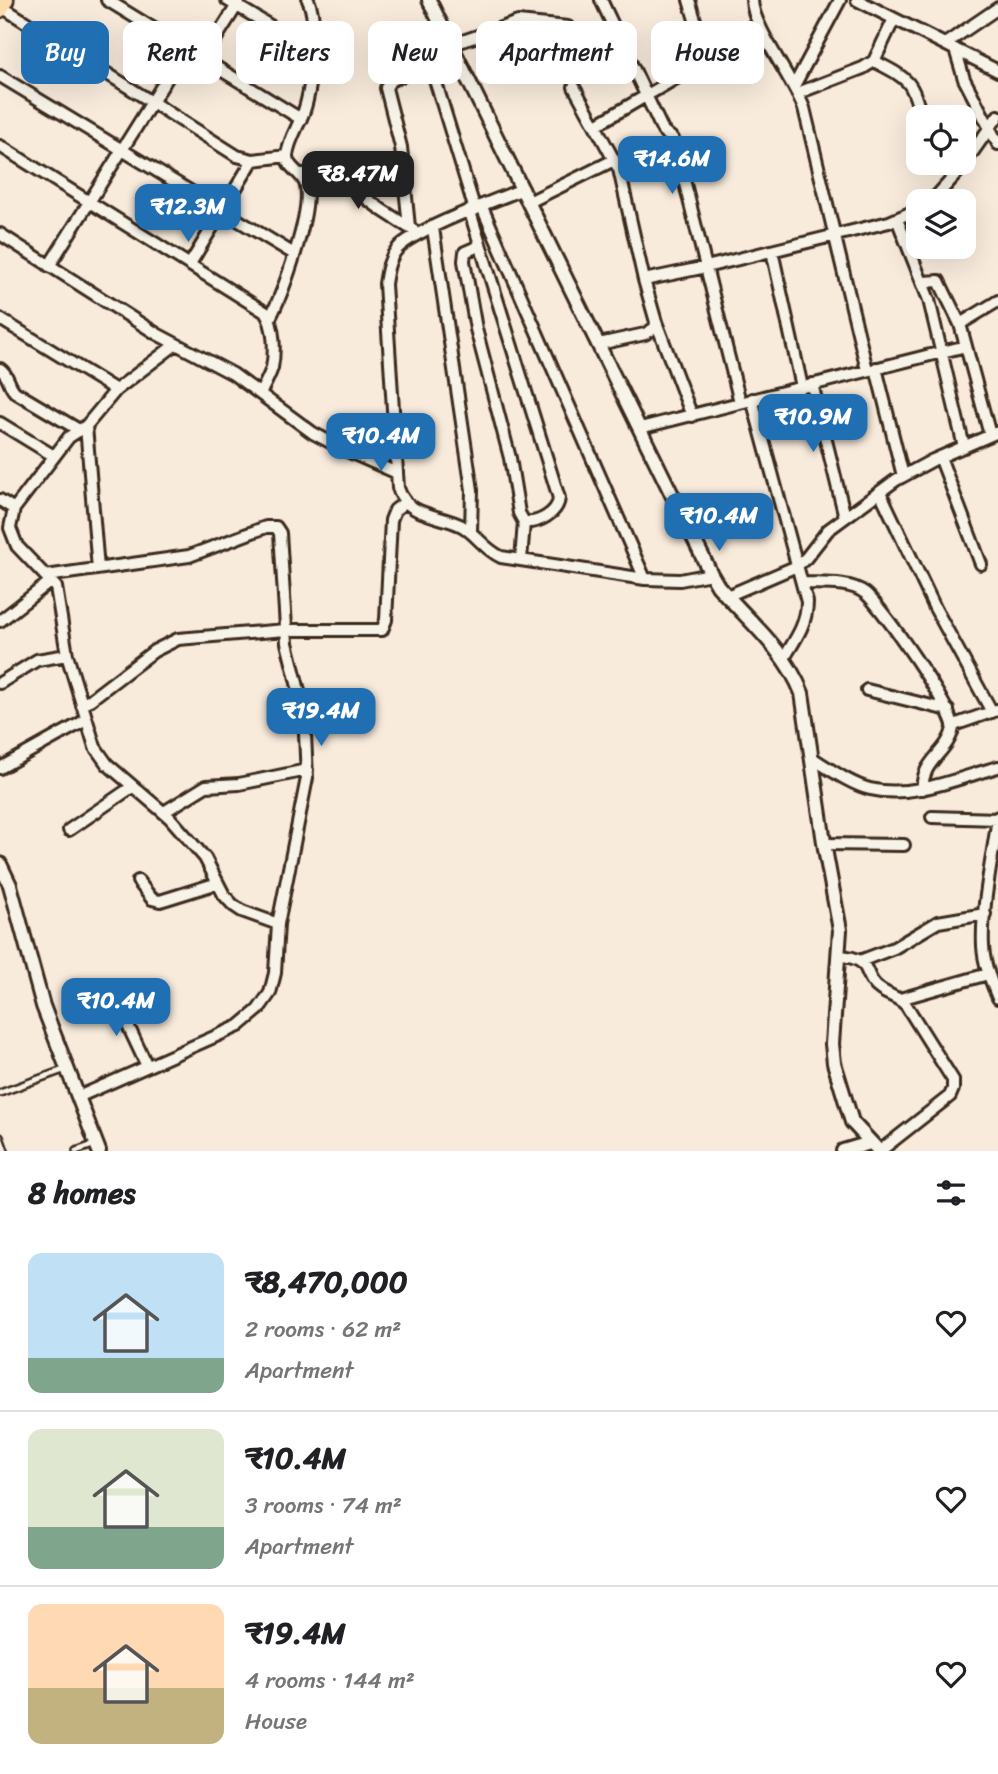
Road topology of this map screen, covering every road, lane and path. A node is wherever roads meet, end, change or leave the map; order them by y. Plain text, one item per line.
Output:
1 (107, 0) edge
2 (308, 0) edge
3 (429, 0) edge
4 (601, 0) edge
5 (689, 0) edge
6 (752, 0) edge
7 (840, 0) edge
8 (857, 0) edge
9 (235, 2) edge
10 (2, 5) edge
11 (998, 8) edge
12 (894, 19) junction
13 (142, 21) edge
14 (265, 21) edge
15 (314, 21) edge
16 (439, 21) edge
17 (222, 25) edge
18 (950, 47) junction
19 (874, 61) junction
20 (462, 67) edge
21 (222, 70) edge
22 (998, 71) edge
23 (0, 76) edge
24 (163, 84) edge
25 (311, 84) edge
26 (388, 84) edge
27 (436, 84) edge
28 (574, 88) dead end
29 (796, 90) junction
30 (646, 96) junction
31 (152, 102) junction
32 (918, 105) edge
33 (998, 116) edge
34 (301, 118) junction
35 (596, 125) junction
36 (990, 129) junction
37 (998, 144) edge
38 (0, 146) edge
39 (976, 148) edge
40 (122, 150) junction
41 (287, 156) junction
42 (253, 160) junction
43 (614, 160) junction
44 (301, 174) junction
45 (955, 175) edge
46 (523, 189) junction
47 (943, 189) edge
48 (90, 202) junction
49 (529, 202) junction
50 (475, 209) junction
51 (222, 210) junction
52 (906, 215) edge
53 (897, 219) junction
54 (408, 227) junction
55 (433, 228) junction
56 (0, 234) edge
57 (419, 234) junction
58 (836, 235) junction
59 (479, 246) junction
60 (772, 251) junction
61 (294, 254) junction
62 (190, 264) junction
63 (49, 266) junction
64 (706, 267) junction
65 (644, 280) junction
66 (923, 282) junction
67 (998, 301) edge
68 (0, 318) edge
69 (270, 318) junction
70 (656, 322) junction
71 (960, 324) junction
72 (176, 344) junction
73 (598, 344) junction
74 (966, 346) junction
75 (941, 352) junction
76 (0, 369) edge
77 (872, 369) junction
78 (807, 385) junction
79 (116, 390) junction
80 (260, 394) junction
81 (752, 399) junction
82 (740, 402) junction
83 (692, 416) junction
84 (0, 423) edge
85 (83, 428) junction
86 (640, 428) junction
87 (994, 434) edge
88 (964, 447) junction
89 (54, 456) junction
90 (940, 457) junction
91 (397, 473) junction
92 (903, 476) junction
93 (880, 492) junction
94 (0, 500) edge
95 (404, 503) junction
96 (14, 509) junction
97 (845, 517) junction
98 (524, 523) junction
99 (5, 530) edge
100 (471, 532) junction
101 (521, 560) junction
102 (981, 564) dead end
103 (797, 566) junction
104 (98, 569) junction
105 (710, 574) junction
106 (48, 578) junction
107 (645, 579) junction
108 (802, 583) junction
109 (727, 596) junction
110 (0, 621) edge
111 (286, 630) junction
112 (67, 655) junction
113 (784, 658) junction
114 (0, 683) edge
115 (867, 690) dead end
116 (82, 706) junction
117 (948, 710) junction
118 (995, 711) edge
119 (86, 720) junction
120 (954, 725) junction
121 (812, 758) junction
122 (0, 768) edge
123 (307, 770) junction
124 (997, 771) edge
125 (132, 787) junction
126 (923, 789) junction
127 (164, 812) junction
128 (932, 817) dead end
129 (998, 818) edge
130 (68, 830) dead end
131 (825, 844) junction
132 (904, 845) dead end
133 (0, 864) edge
134 (138, 881) dead end
135 (218, 883) junction
136 (993, 894) edge
137 (985, 914) junction
138 (278, 924) junction
139 (839, 956) junction
140 (860, 961) junction
141 (988, 974) junction
142 (114, 996) dead end
143 (998, 998) edge
144 (900, 999) junction
145 (147, 1066) junction
146 (67, 1069) junction
147 (0, 1093) edge
148 (78, 1097) junction
149 (0, 1137) edge
150 (97, 1147) edge
151 (876, 1148) edge
152 (5, 1151) edge
153 (76, 1151) edge
154 (843, 1151) edge

1 - 13 street
2 - 15 street
3 - 16 street
4 - 30 street
5 - 30 street
6 - 29 street
7 - 29 street
8 - 12 street
9 - 14 street
9 - 17 street
10 - 31 street
11 - 18 street
12 - 18 street
12 - 19 street
18 - 22 street
18 - 36 street
19 - 29 street
19 - 32 street
20 - 46 street
21 - 34 street
23 - 40 street
24 - 31 street
25 - 34 street
26 - 54 street
27 - 50 street
28 - 35 street
29 - 58 street
30 - 35 street
30 - 64 street
31 - 40 street
31 - 42 street
33 - 36 street
34 - 41 street
35 - 43 street
36 - 37 street
36 - 39 street
38 - 48 street
40 - 48 street
40 - 51 street
41 - 42 street
41 - 44 street
42 - 51 street
43 - 49 street
43 - 65 street
44 - 54 street
44 - 61 street
45 - 47 street
46 - 49 street
46 - 50 street
48 - 62 street
48 - 63 street
49 - 73 street
50 - 55 street
50 - 59 street
50 - 107 street
51 - 61 street
51 - 62 street
52 - 53 street
53 - 58 street
53 - 66 street
54 - 57 street
55 - 57 street
55 - 100 street
56 - 63 street
57 - 91 street
58 - 60 street
58 - 77 street
59 - 98 street
59 - 98 street
60 - 64 street
60 - 78 street
61 - 69 street
62 - 69 street
63 - 72 street
64 - 65 street
64 - 82 street
65 - 70 street
66 - 71 street
66 - 75 street
67 - 71 street
68 - 79 street
69 - 80 street
70 - 73 street
70 - 83 street
71 - 74 street
72 - 79 street
72 - 80 street
73 - 86 street
74 - 75 street
74 - 87 street
75 - 77 street
75 - 88 street
76 - 85 street
77 - 78 street
77 - 92 street
78 - 81 street
78 - 97 street
79 - 85 street
80 - 91 street
81 - 82 street
81 - 103 street
82 - 83 street
83 - 86 street
84 - 89 street
85 - 89 street
85 - 104 street
86 - 105 street
87 - 88 street
88 - 90 street
89 - 96 street
90 - 92 street
90 - 102 street
91 - 95 street
92 - 93 street
93 - 97 street
93 - 118 street
94 - 96 street
95 - 100 street
95 - 111 street
96 - 99 street
97 - 103 street
98 - 101 street
99 - 106 street
100 - 101 street
101 - 107 street
103 - 108 street
103 - 109 street
104 - 106 street
104 - 111 street
105 - 107 street
105 - 109 street
106 - 110 street
106 - 112 street
108 - 113 street
108 - 117 street
109 - 113 street
111 - 116 street
111 - 123 street
112 - 114 street
112 - 116 street
113 - 121 street
115 - 117 street
116 - 119 street
117 - 120 street
118 - 120 street
119 - 122 street
119 - 125 street
120 - 126 street
121 - 126 street
121 - 131 street
123 - 127 street
123 - 138 street
124 - 126 street
125 - 127 street
125 - 130 street
127 - 135 street
128 - 129 street
129 - 136 street
131 - 132 street
131 - 139 street
133 - 146 street
134 - 135 street
135 - 138 street
136 - 137 street
137 - 140 street
137 - 141 street
138 - 145 street
139 - 140 street
139 - 151 street
140 - 144 street
141 - 143 street
141 - 144 street
142 - 145 street
144 - 151 street
145 - 148 street
146 - 147 lane
146 - 148 street
148 - 150 street
149 - 152 lane
150 - 153 lane
151 - 154 street

